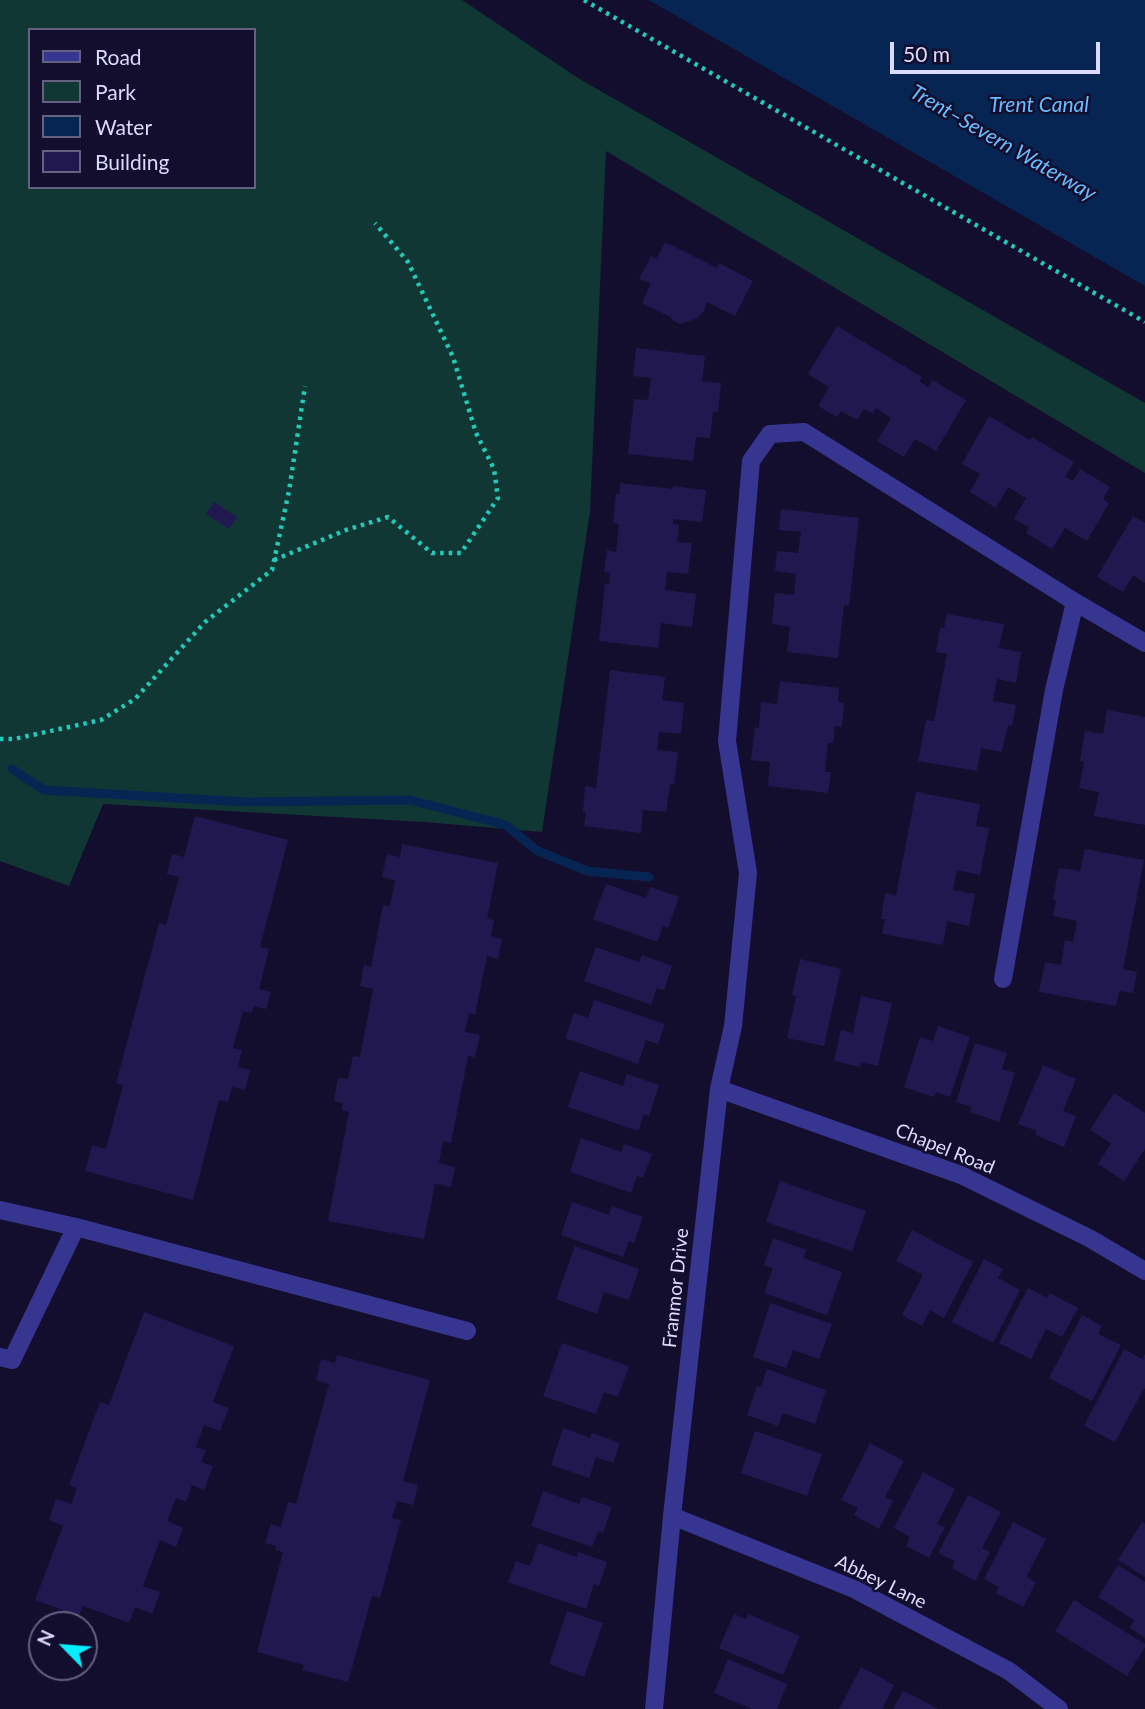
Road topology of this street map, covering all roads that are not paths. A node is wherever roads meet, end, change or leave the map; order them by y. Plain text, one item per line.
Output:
1 (1075, 602) junction
2 (1145, 643) edge
3 (1003, 979) dead end
4 (719, 1089) junction
5 (0, 1210) edge
6 (76, 1227) junction
7 (1145, 1271) edge
8 (467, 1331) dead end
9 (0, 1357) edge
10 (672, 1516) junction
11 (654, 1709) edge
12 (1059, 1709) edge

1 - 2 street
1 - 3 street
1 - 4 street, Franmor Drive
4 - 7 street, Chapel Road
4 - 10 street, Franmor Drive
5 - 6 street
6 - 8 street
6 - 9 street
10 - 11 street, Franmor Drive
10 - 12 street, Abbey Lane

